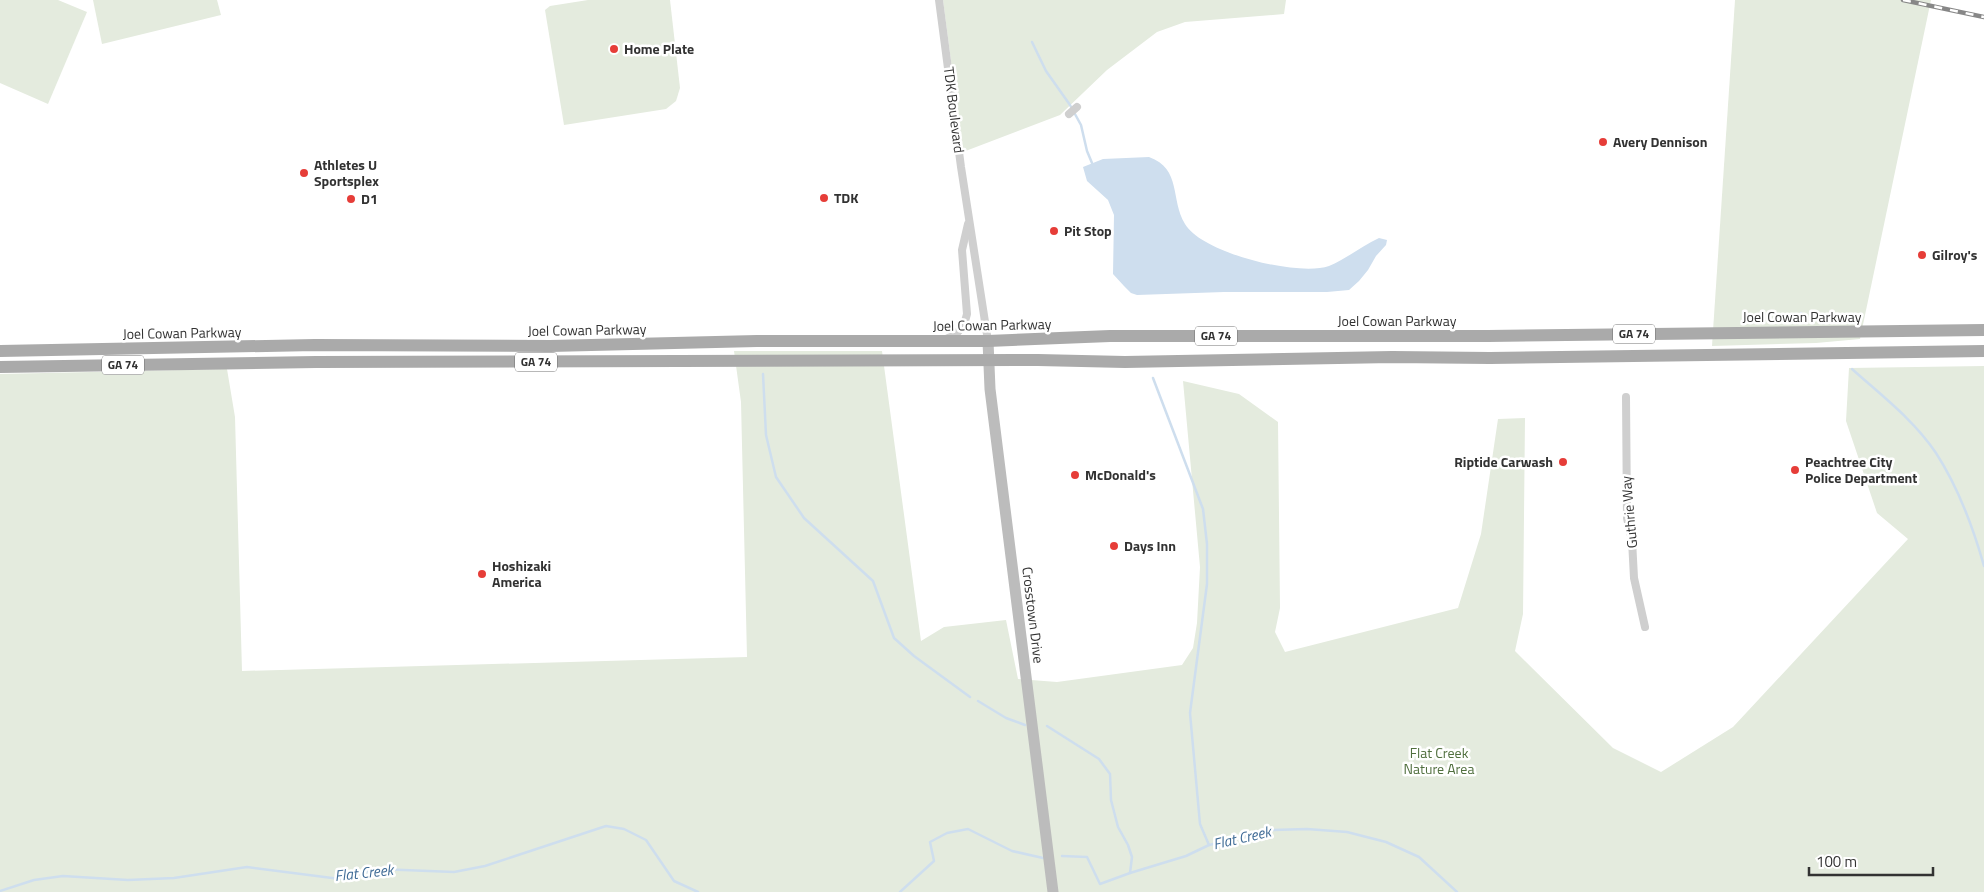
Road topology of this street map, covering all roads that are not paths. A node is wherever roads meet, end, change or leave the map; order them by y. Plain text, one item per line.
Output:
1 (939, 0) edge
2 (1077, 106) dead end
3 (1069, 114) dead end
4 (969, 219) junction
5 (1984, 330) edge
6 (942, 341) junction
7 (988, 341) junction
8 (315, 345) junction
9 (0, 351) edge
10 (1984, 351) edge
11 (988, 361) junction
12 (316, 362) junction
13 (0, 367) edge
14 (1626, 397) dead end
15 (1646, 627) dead end
16 (1053, 892) edge

1 - 4 street, TDK Boulevard
2 - 3 street
4 - 6 street, TDK Boulevard
4 - 7 street, TDK Boulevard
5 - 7 main road, Joel Cowan Parkway / GA 74
6 - 7 main road, Joel Cowan Parkway / GA 74
6 - 8 main road, Joel Cowan Parkway / GA 74
7 - 11 street, Crosstown Drive
8 - 9 main road, Joel Cowan Parkway / GA 74
8 - 12 street
10 - 11 main road, GA 74
11 - 12 main road, GA 74
11 - 16 street, Crosstown Drive
12 - 13 main road, GA 74
14 - 15 street, Guthrie Way

